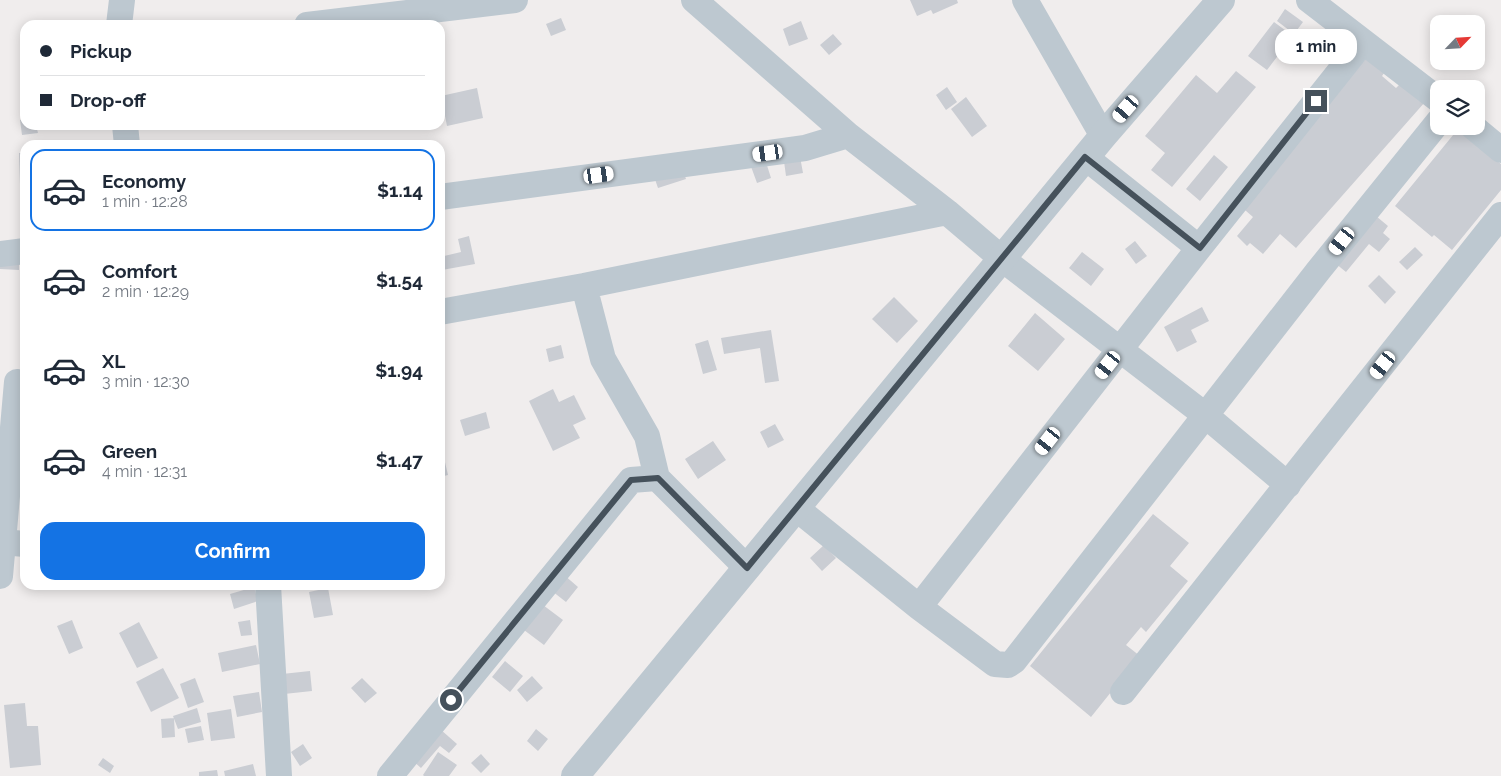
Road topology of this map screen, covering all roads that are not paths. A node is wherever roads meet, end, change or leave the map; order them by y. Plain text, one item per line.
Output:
1 (122, 0) edge
2 (515, 0) edge
3 (694, 0) edge
4 (1026, 0) edge
5 (1221, 0) edge
6 (1309, 0) edge
7 (120, 20) edge
8 (349, 20) edge
9 (1363, 42) junction
10 (1430, 93) edge
11 (1430, 132) edge
12 (848, 135) junction
13 (1483, 135) edge
14 (1103, 136) junction
15 (1501, 150) edge
16 (1085, 157) junction
17 (445, 196) edge
18 (947, 212) junction
19 (1501, 215) edge
20 (1200, 248) junction
21 (20, 252) edge
22 (0, 254) edge
23 (1002, 258) junction
24 (584, 286) junction
25 (445, 311) edge
26 (1119, 350) junction
27 (14, 382) edge
28 (1205, 415) junction
29 (658, 478) junction
30 (1288, 485) junction
31 (796, 508) junction
32 (14, 543) edge
33 (747, 568) junction
34 (0, 576) edge
35 (268, 590) edge
36 (918, 607) junction
37 (1123, 692) dead end
38 (279, 776) edge
39 (390, 776) edge
40 (576, 776) edge

1 - 7 street
2 - 8 street
3 - 12 street
4 - 14 street
5 - 14 street
6 - 9 street
9 - 10 street
9 - 20 street
11 - 28 street
12 - 17 street
12 - 18 street
13 - 15 street
14 - 16 street
16 - 20 street
16 - 23 street
18 - 23 street
18 - 24 street
19 - 30 street
20 - 26 street
21 - 22 street
23 - 26 street
23 - 31 street
24 - 25 street
24 - 29 street
26 - 28 street
26 - 36 street
27 - 32 street
28 - 30 street
28 - 36 street
29 - 33 street
29 - 39 street
30 - 37 street
31 - 33 street
31 - 36 street
32 - 34 street
33 - 40 street
35 - 38 street

